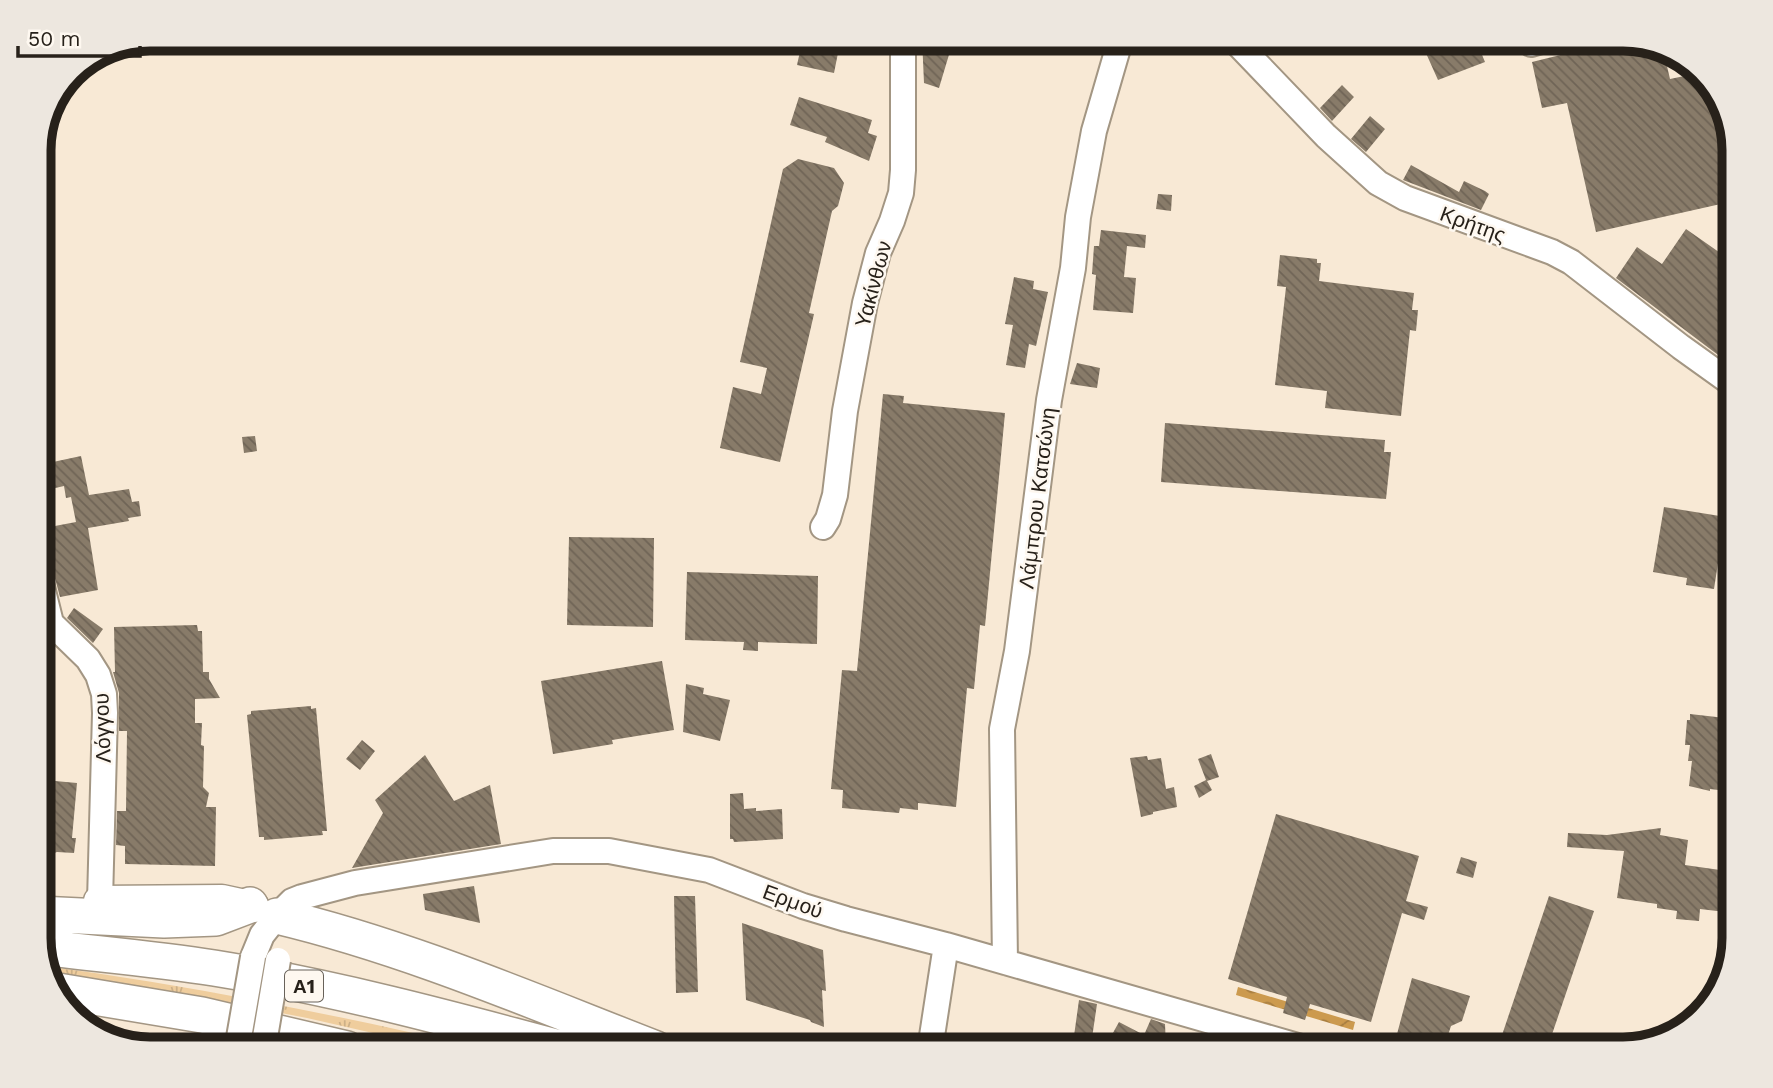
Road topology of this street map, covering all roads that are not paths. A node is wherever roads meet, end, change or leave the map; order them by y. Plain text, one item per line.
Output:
1 (903, 51) edge
2 (1117, 51) edge
3 (1244, 51) edge
4 (1722, 376) edge
5 (822, 527) dead end
6 (51, 623) edge
7 (51, 899) edge
8 (100, 901) junction
9 (263, 911) junction
10 (51, 915) edge
11 (946, 945) junction
12 (52, 949) edge
13 (1006, 962) junction
14 (67, 992) edge
15 (239, 1037) edge
16 (264, 1037) edge
17 (296, 1037) edge
18 (516, 1037) edge
19 (625, 1037) edge
20 (932, 1037) edge
21 (1266, 1037) edge

1 - 5 street, Υακίνθων
2 - 13 street, Λάμπρου Κατσώνη
3 - 4 street, Κρήτης
6 - 8 street, Λόγγου
7 - 8 main road
8 - 9 main road
9 - 10 highway
9 - 11 street, Ερμού
9 - 15 street, bridge
9 - 16 street, bridge
9 - 19 highway
11 - 13 street, Ερμού
11 - 20 street
12 - 18 highway, Α1
13 - 21 street, Ερμού
14 - 17 highway

